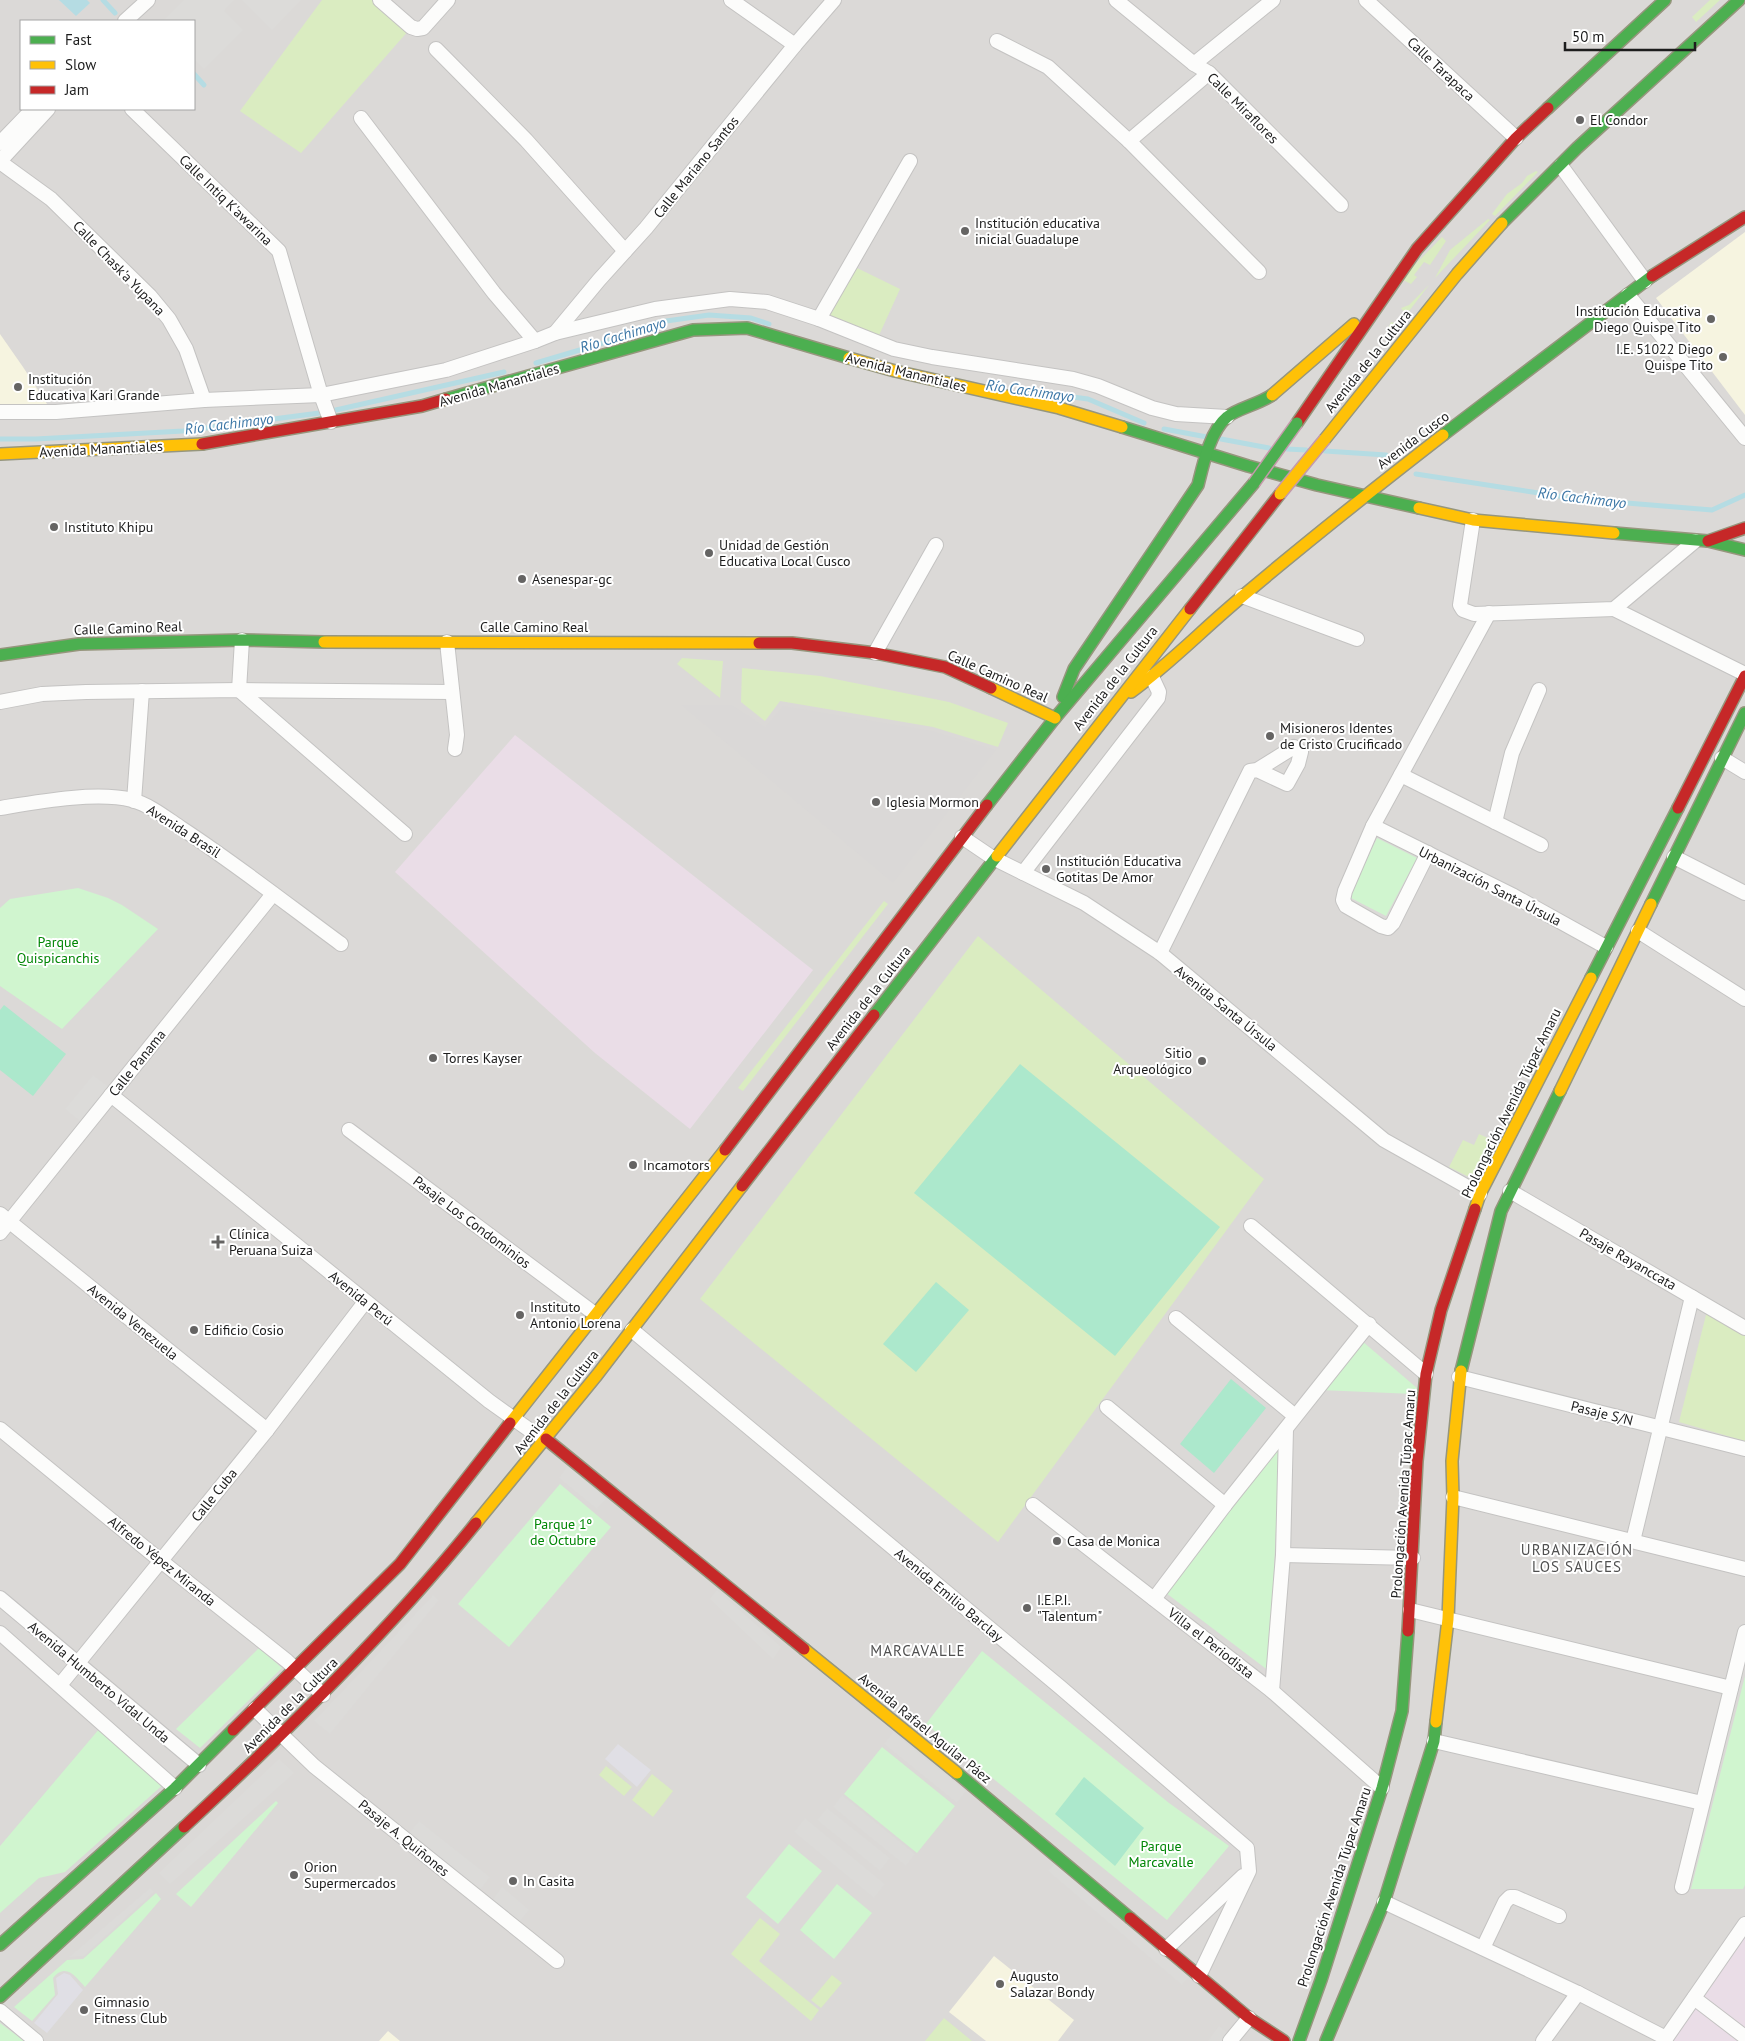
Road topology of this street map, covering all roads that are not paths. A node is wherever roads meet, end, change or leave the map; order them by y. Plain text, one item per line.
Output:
1 (148, 0) edge
2 (380, 0) edge
3 (448, 0) edge
4 (731, 0) edge
5 (834, 0) edge
6 (1116, 0) edge
7 (1273, 0) edge
8 (1366, 0) edge
9 (1665, 0) edge
10 (1739, 0) edge
11 (126, 20) edge
12 (997, 41) dead end
13 (794, 45) junction
14 (436, 49) dead end
15 (1194, 64) junction
16 (1209, 73) junction
17 (32, 110) edge
18 (47, 110) edge
19 (133, 110) edge
20 (361, 118) dead end
21 (1516, 138) junction
22 (1130, 141) junction
23 (0, 143) edge
24 (0, 161) edge
25 (910, 161) dead end
26 (1560, 166) junction
27 (1341, 205) dead end
28 (1745, 217) edge
29 (624, 251) junction
30 (1259, 272) dead end
31 (1645, 281) junction
32 (1628, 296) junction
33 (1382, 301) junction
34 (819, 319) junction
35 (555, 333) junction
36 (535, 341) junction
37 (321, 396) junction
38 (204, 400) junction
39 (0, 412) edge
40 (331, 422) junction
41 (1223, 422) junction
42 (1745, 438) edge
43 (1209, 447) junction
44 (0, 454) edge
45 (1364, 496) junction
46 (1473, 520) junction
47 (1745, 528) edge
48 (1701, 541) junction
49 (936, 545) dead end
50 (1745, 550) edge
51 (1242, 596) junction
52 (1614, 608) junction
53 (1489, 613) junction
54 (1357, 639) dead end
55 (242, 640) junction
56 (447, 642) junction
57 (875, 654) junction
58 (0, 655) edge
59 (1745, 675) edge
60 (1152, 677) junction
61 (239, 690) junction
62 (1539, 690) dead end
63 (142, 691) junction
64 (452, 692) junction
65 (0, 702) edge
66 (1114, 704) junction
67 (1745, 713) edge
68 (1055, 718) junction
69 (454, 749) dead end
70 (1722, 758) junction
71 (1257, 770) dead end
72 (1745, 772) edge
73 (1400, 775) junction
74 (134, 801) junction
75 (0, 808) edge
76 (1495, 822) junction
77 (1373, 826) junction
78 (405, 834) dead end
79 (962, 837) junction
80 (1541, 845) dead end
81 (1428, 853) junction
82 (1674, 857) junction
83 (993, 858) junction
84 (1023, 873) junction
85 (1745, 893) edge
86 (273, 894) junction
87 (1638, 932) junction
88 (340, 944) dead end
89 (1606, 947) junction
90 (1160, 953) junction
91 (1745, 999) edge
92 (111, 1095) junction
93 (349, 1130) dead end
94 (1510, 1191) junction
95 (1480, 1194) junction
96 (5, 1218) edge
97 (1251, 1226) dead end
98 (0, 1233) edge
99 (1692, 1297) junction
100 (365, 1302) junction
101 (595, 1314) junction
102 (1176, 1318) dead end
103 (1368, 1324) junction
104 (1745, 1328) edge
105 (632, 1330) junction
106 (1426, 1374) junction
107 (1459, 1377) junction
108 (1107, 1407) dead end
109 (1295, 1416) junction
110 (513, 1419) junction
111 (1660, 1428) junction
112 (0, 1429) edge
113 (267, 1430) junction
114 (1286, 1430) junction
115 (546, 1439) junction
116 (1745, 1449) edge
117 (1453, 1497) junction
118 (1033, 1505) dead end
119 (1225, 1505) junction
120 (1632, 1541) junction
121 (1283, 1554) junction
122 (1413, 1558) junction
123 (161, 1561) junction
124 (1745, 1569) edge
125 (0, 1598) edge
126 (1154, 1599) junction
127 (1410, 1610) junction
128 (1448, 1619) junction
129 (1745, 1632) edge
130 (0, 1633) edge
131 (77, 1664) junction
132 (296, 1668) junction
133 (60, 1685) junction
134 (1731, 1688) junction
135 (1272, 1691) junction
136 (323, 1695) junction
137 (255, 1709) junction
138 (282, 1735) junction
139 (1434, 1741) junction
140 (199, 1765) junction
141 (175, 1788) junction
142 (1382, 1788) junction
143 (1702, 1803) junction
144 (1249, 1871) junction
145 (1682, 1886) dead end
146 (1384, 1902) junction
147 (1559, 1916) dead end
148 (1745, 1924) edge
149 (0, 1945) edge
150 (1483, 1948) junction
151 (1166, 1949) junction
152 (557, 1961) dead end
153 (1199, 1976) junction
154 (1578, 1993) junction
155 (0, 1997) edge
156 (1694, 1998) junction
157 (0, 2012) edge
158 (1249, 2018) junction
159 (1745, 2037) edge
160 (1665, 2039) edge
161 (36, 2041) edge
162 (1230, 2041) edge
163 (1284, 2041) edge
164 (1299, 2041) edge
165 (1326, 2041) edge
166 (1543, 2041) edge

1 - 11 street
2 - 3 street
4 - 13 street
5 - 13 street, Calle Mariano Santos
6 - 15 street, Calle Miraflores
7 - 15 street
8 - 21 street, Calle Tarapaca
9 - 21 main road, Avenida de la Cultura
10 - 26 main road, Avenida de la Cultura
12 - 22 street
13 - 29 street, Calle Mariano Santos
14 - 29 street
15 - 16 street, Calle Miraflores
16 - 22 street
16 - 27 street, Calle Miraflores
17 - 23 street
18 - 24 street
19 - 37 street, Calle Intiq K'awarina
20 - 36 street
21 - 33 main road, Avenida de la Cultura
22 - 30 street
24 - 38 street, Calle Chask'a Yupana
25 - 34 street
26 - 31 street
26 - 66 main road, Avenida de la Cultura, bridge
28 - 31 main road, Avenida Cusco
29 - 35 street, Calle Mariano Santos
31 - 32 main road, Avenida Cusco
32 - 42 street
32 - 45 main road, Avenida Cusco
33 - 41 main road
33 - 68 main road, Avenida de la Cultura, bridge
34 - 35 street, Avenida Manantiales
34 - 41 street, Avenida Manantiales
35 - 36 street, Avenida Manantiales
36 - 37 street, Avenida Manantiales
37 - 38 street, Avenida Manantiales
37 - 40 street, Calle Intiq K'awarina
38 - 39 street, Avenida Manantiales
40 - 43 main road, Avenida Manantiales
40 - 44 main road, Avenida Manantiales
41 - 43 main road
43 - 45 main road, Avenida Manantiales
43 - 68 main road
45 - 46 main road, Avenida Manantiales
45 - 51 main road, Avenida Cusco
46 - 48 main road, Avenida Manantiales
46 - 53 street
47 - 48 main road
48 - 50 main road, Avenida Manantiales
48 - 52 street
49 - 57 street
51 - 54 street
51 - 60 main road, Avenida Cusco
52 - 53 street
52 - 59 street
53 - 73 street
55 - 56 main road, Calle Camino Real
55 - 58 main road, Calle Camino Real
55 - 61 street
56 - 57 main road, Calle Camino Real
56 - 64 street
57 - 68 main road, Calle Camino Real
59 - 89 main road, Prolongación Avenida Túpac Amaru
60 - 66 main road, Avenida Cusco
60 - 84 street
61 - 63 street
61 - 64 street
61 - 78 street
62 - 76 street
63 - 65 street
63 - 74 street
64 - 69 street
66 - 83 main road, Avenida de la Cultura
67 - 70 main road
68 - 79 main road, Avenida de la Cultura
70 - 72 street
70 - 82 main road
71 - 90 street
73 - 76 street
73 - 77 street
74 - 75 street, Avenida Brasil
74 - 86 street, Avenida Brasil
76 - 80 street
77 - 81 street, Urbanización Santa Úrsula
77 - 81 street
79 - 83 street, Avenida Santa Úrsula
79 - 101 main road, Avenida de la Cultura
81 - 89 street, Urbanización Santa Úrsula
82 - 85 street
82 - 87 main road
83 - 84 street, Avenida Santa Úrsula
83 - 105 main road, Avenida de la Cultura
84 - 90 street, Avenida Santa Úrsula
86 - 88 street, Avenida Brasil
86 - 92 street, Calle Panama
87 - 91 street
87 - 94 main road
89 - 95 main road, Prolongación Avenida Túpac Amaru
90 - 95 street, Avenida Santa Úrsula
92 - 96 street, Calle Panama
92 - 100 street, Avenida Perú
93 - 101 street, Pasaje Los Condominios
94 - 99 street, Pasaje Rayanccata
94 - 107 main road
95 - 106 main road, Prolongación Avenida Túpac Amaru
96 - 98 street, Calle Panama
96 - 113 street, Avenida Venezuela
97 - 103 street
99 - 104 street, Pasaje Rayanccata
99 - 111 street
100 - 110 street, Avenida Perú
100 - 113 street, Calle Cuba
101 - 110 main road, Avenida de la Cultura
102 - 109 street
103 - 106 street
103 - 109 street
105 - 115 main road, Avenida de la Cultura
105 - 144 street, Avenida Emilio Barclay
106 - 122 main road, Prolongación Avenida Túpac Amaru
107 - 111 street, Pasaje S/N
107 - 117 main road
108 - 119 street
109 - 114 street
110 - 115 street, Avenida Perú
110 - 132 main road, Avenida de la Cultura
111 - 116 street, Pasaje S/N
111 - 120 street
112 - 123 street, Alfredo Yépez Miranda
113 - 123 street, Calle Cuba
114 - 119 street
114 - 121 street
115 - 136 main road, Avenida de la Cultura
115 - 151 main road, Avenida Rafael Aguilar Páez
117 - 120 street
117 - 128 main road
118 - 126 street, Villa el Periodista
119 - 126 street
120 - 124 street
121 - 122 street
121 - 135 street
122 - 127 main road, Prolongación Avenida Túpac Amaru
123 - 131 street, Calle Cuba
123 - 132 street, Alfredo Yépez Miranda
125 - 131 street, Avenida Humberto Vidal Unda
126 - 135 street, Villa el Periodista
127 - 128 street
127 - 142 main road, Prolongación Avenida Túpac Amaru
128 - 134 street
128 - 139 main road
129 - 134 street
130 - 133 street, Avenida Humberto Vidal Unda
131 - 133 street, Calle Cuba
131 - 140 street, Avenida Humberto Vidal Unda
132 - 136 street, Alfredo Yépez Miranda
132 - 137 main road, Avenida de la Cultura
133 - 141 street, Avenida Humberto Vidal Unda
134 - 143 street
135 - 142 street, Villa el Periodista
136 - 138 main road, Avenida de la Cultura
137 - 138 street, Pasaje A. Quiñones
137 - 140 main road, Avenida de la Cultura
138 - 152 street, Pasaje A. Quiñones
138 - 155 main road, Avenida de la Cultura
139 - 143 street
139 - 146 main road
140 - 141 main road, Avenida de la Cultura
141 - 149 main road, Avenida de la Cultura
142 - 164 main road, Prolongación Avenida Túpac Amaru
143 - 145 street
144 - 151 street
144 - 153 street
146 - 150 street
146 - 165 main road
147 - 150 street
148 - 156 street
150 - 154 street
151 - 153 main road, Avenida Rafael Aguilar Páez
153 - 158 main road, Avenida Rafael Aguilar Páez
154 - 160 street
154 - 166 street
156 - 159 street
156 - 160 street
157 - 161 street
158 - 162 street
158 - 163 main road, Avenida Rafael Aguilar Páez

